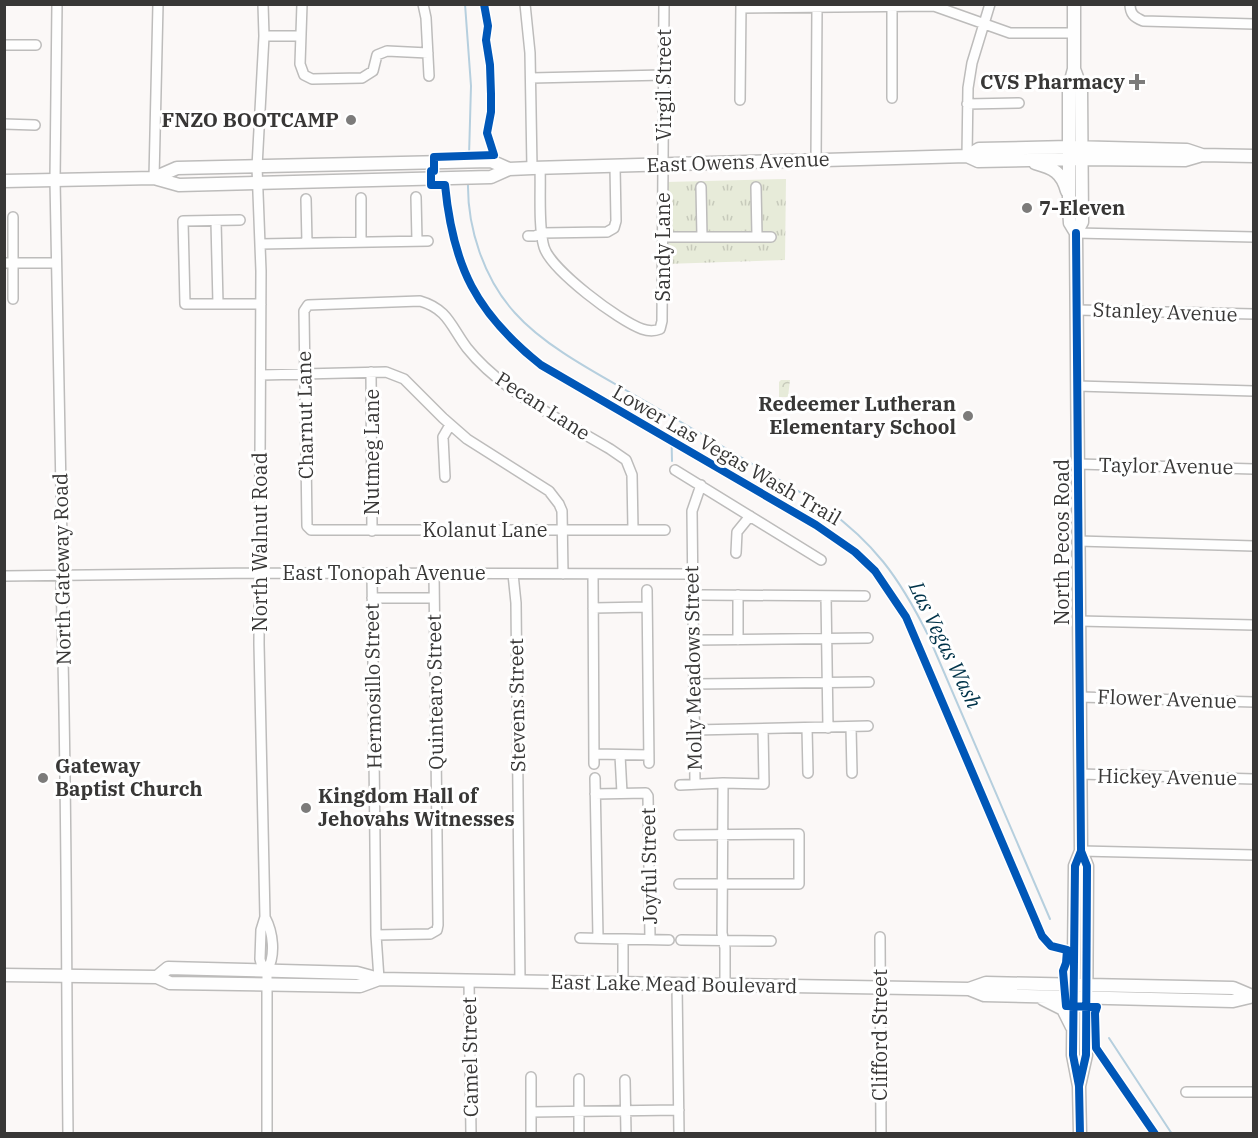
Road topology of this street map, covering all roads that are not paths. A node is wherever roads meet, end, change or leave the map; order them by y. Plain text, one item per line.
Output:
1 (57, 4) edge
2 (158, 4) edge
3 (264, 4) edge
4 (302, 4) edge
5 (423, 4) edge
6 (525, 4) edge
7 (664, 4) edge
8 (990, 4) edge
9 (1074, 4) edge
10 (1130, 4) edge
11 (741, 6) edge
12 (817, 7) junction
13 (892, 7) junction
14 (1254, 24) edge
15 (985, 25) junction
16 (1074, 33) junction
17 (264, 36) junction
18 (300, 36) junction
19 (4, 45) edge
20 (36, 45) dead end
21 (429, 53) junction
22 (664, 75) junction
23 (429, 76) dead end
24 (531, 78) junction
25 (892, 98) dead end
26 (740, 100) dead end
27 (1019, 103) dead end
28 (967, 104) junction
29 (4, 124) edge
30 (35, 125) dead end
31 (1075, 153) junction
32 (967, 156) junction
33 (1254, 156) edge
34 (816, 160) junction
35 (1020, 160) junction
36 (663, 165) junction
37 (257, 166) junction
38 (615, 166) junction
39 (536, 168) junction
40 (509, 169) junction
41 (154, 178) junction
42 (55, 180) junction
43 (4, 181) edge
44 (258, 183) junction
45 (701, 187) dead end
46 (756, 187) dead end
47 (416, 197) dead end
48 (361, 198) dead end
49 (306, 199) dead end
50 (1070, 200) junction
51 (13, 217) dead end
52 (240, 220) dead end
53 (216, 221) junction
54 (542, 233) junction
55 (1076, 233) junction
56 (528, 236) dead end
57 (757, 236) junction
58 (663, 237) junction
59 (702, 237) junction
60 (771, 237) dead end
61 (1254, 237) edge
62 (417, 241) junction
63 (428, 241) dead end
64 (361, 242) junction
65 (307, 243) junction
66 (260, 244) junction
67 (9, 263) edge
68 (56, 263) junction
69 (13, 299) dead end
70 (219, 304) junction
71 (261, 304) junction
72 (308, 305) joint
73 (1077, 310) junction
74 (1254, 314) edge
75 (371, 372) junction
76 (304, 374) junction
77 (261, 375) junction
78 (1077, 386) junction
79 (1254, 391) edge
80 (450, 425) junction
81 (1078, 464) junction
82 (1254, 469) edge
83 (675, 470) dead end
84 (445, 477) dead end
85 (701, 485) junction
86 (750, 516) junction
87 (307, 526) joint
88 (633, 529) junction
89 (563, 530) junction
90 (665, 530) dead end
91 (372, 531) junction
92 (1078, 541) junction
93 (1254, 546) edge
94 (736, 553) dead end
95 (821, 560) dead end
96 (261, 573) junction
97 (372, 573) junction
98 (434, 573) junction
99 (513, 573) junction
100 (563, 574) junction
101 (593, 574) junction
102 (692, 574) junction
103 (4, 576) edge
104 (63, 576) junction
105 (647, 590) dead end
106 (702, 595) dead end
107 (738, 595) junction
108 (826, 596) junction
109 (865, 596) dead end
110 (372, 598) junction
111 (434, 598) junction
112 (646, 607) junction
113 (593, 608) junction
114 (1079, 621) junction
115 (1254, 625) edge
116 (868, 638) dead end
117 (826, 639) junction
118 (693, 640) junction
119 (738, 640) junction
120 (827, 682) junction
121 (869, 682) dead end
122 (694, 684) junction
123 (1080, 697) junction
124 (1254, 702) edge
125 (868, 726) dead end
126 (807, 728) junction
127 (828, 728) junction
128 (851, 728) junction
129 (763, 729) junction
130 (694, 730) junction
131 (620, 755) junction
132 (808, 772) dead end
133 (852, 773) dead end
134 (1080, 774) junction
135 (595, 778) dead end
136 (1254, 779) edge
137 (695, 783) junction
138 (723, 783) junction
139 (680, 785) dead end
140 (622, 793) junction
141 (596, 794) junction
142 (723, 834) junction
143 (679, 835) dead end
144 (1081, 851) junction
145 (1254, 855) edge
146 (679, 884) dead end
147 (723, 885) junction
148 (376, 935) junction
149 (880, 937) dead end
150 (580, 938) dead end
151 (598, 938) junction
152 (623, 939) junction
153 (650, 939) junction
154 (669, 940) dead end
155 (681, 940) dead end
156 (724, 941) junction
157 (771, 941) dead end
158 (267, 971) junction
159 (4, 975) edge
160 (66, 976) junction
161 (157, 977) junction
162 (379, 979) junction
163 (469, 981) junction
164 (520, 981) junction
165 (623, 983) junction
166 (1080, 984) junction
167 (268, 985) junction
168 (677, 985) junction
169 (724, 986) junction
170 (880, 988) junction
171 (969, 989) junction
172 (1036, 996) junction
173 (1253, 996) edge
174 (1080, 998) junction
175 (1073, 1033) junction
176 (531, 1077) dead end
177 (579, 1079) dead end
178 (625, 1080) dead end
179 (1079, 1086) junction
180 (1186, 1092) dead end
181 (1254, 1092) edge
182 (579, 1110) junction
183 (625, 1110) junction
184 (679, 1110) junction
185 (531, 1112) junction
186 (68, 1134) edge
187 (267, 1134) edge
188 (471, 1134) edge
189 (531, 1134) edge
190 (579, 1134) edge
191 (626, 1134) edge
192 (679, 1134) edge
193 (881, 1134) edge
194 (1080, 1134) edge

1 - 42 street, North Gateway Road
2 - 41 street
3 - 17 street, North Walnut Road
4 - 18 street
5 - 21 street
6 - 24 street
7 - 22 street, Virgil Street
8 - 15 street
9 - 16 main road, North Pecos Road
10 - 14 street
11 - 12 street
11 - 26 street
12 - 13 street
12 - 34 street
13 - 15 street
13 - 25 street
15 - 16 street
15 - 28 street
16 - 31 main road, North Pecos Road
17 - 18 street
17 - 37 street, North Walnut Road
18 - 21 street
19 - 20 street
21 - 23 street
22 - 24 street
22 - 36 street, Virgil Street
24 - 39 street
27 - 28 street
28 - 32 street
29 - 30 street
31 - 32 main road, East Owens Avenue
31 - 33 main road, East Owens Avenue
31 - 35 main road, East Owens Avenue
31 - 50 main road, North Pecos Road
31 - 55 main road, North Pecos Road
32 - 34 main road, East Owens Avenue
32 - 35 main road, East Owens Avenue
34 - 36 main road, East Owens Avenue
35 - 50 main road
36 - 38 main road, East Owens Avenue
36 - 58 street, Sandy Lane
37 - 40 main road, East Owens Avenue
37 - 41 main road, East Owens Avenue
37 - 44 street, North Walnut Road
38 - 39 main road, East Owens Avenue
38 - 54 street
39 - 40 main road, East Owens Avenue
39 - 54 street
40 - 44 main road, East Owens Avenue
41 - 42 main road, East Owens Avenue
41 - 44 main road, East Owens Avenue
42 - 43 main road, East Owens Avenue
42 - 68 street, North Gateway Road
44 - 66 street, North Walnut Road
45 - 59 street
46 - 57 street
47 - 62 street
48 - 64 street
49 - 65 street
50 - 55 main road, North Pecos Road
51 - 67 street
52 - 53 street
53 - 70 street
53 - 70 street
54 - 56 street
54 - 58 street, Sandy Lane
55 - 61 street
55 - 73 main road, North Pecos Road
57 - 59 street
57 - 60 street
58 - 59 street
62 - 63 street
62 - 64 street
64 - 65 street
65 - 66 street
66 - 71 street, North Walnut Road
67 - 68 street
67 - 69 street
68 - 104 street, North Gateway Road
70 - 71 street
71 - 77 street, North Walnut Road
72 - 76 street, Charnut Lane
72 - 88 street, Pecan Lane
73 - 74 street, Stanley Avenue
73 - 78 main road, North Pecos Road
75 - 76 street
75 - 80 street
75 - 91 street, Nutmeg Lane
76 - 77 street
76 - 87 street, Charnut Lane
77 - 96 street, North Walnut Road
78 - 79 street
78 - 81 main road, North Pecos Road
80 - 84 street
80 - 89 street
81 - 82 street, Taylor Avenue
81 - 92 main road, North Pecos Road
83 - 85 street
85 - 86 street
85 - 102 street, Molly Meadows Street
86 - 94 street
86 - 95 street
87 - 91 street, Kolanut Lane
88 - 89 street, Kolanut Lane
88 - 90 street, Kolanut Lane
89 - 91 street, Kolanut Lane
89 - 100 street
92 - 93 street
92 - 114 main road, North Pecos Road
96 - 97 street, East Tonopah Avenue
96 - 104 street, East Tonopah Avenue
96 - 158 street, North Walnut Road
97 - 98 street, East Tonopah Avenue
97 - 110 street, Hermosillo Street
98 - 99 street, East Tonopah Avenue
98 - 111 street, Quintearo Street
99 - 100 street, East Tonopah Avenue
99 - 164 street, Stevens Street
100 - 101 street, East Tonopah Avenue
101 - 102 street, East Tonopah Avenue
101 - 113 street
102 - 118 street, Molly Meadows Street
103 - 104 street, East Tonopah Avenue
104 - 160 street, North Gateway Road
105 - 112 street
106 - 107 street
107 - 108 street
107 - 119 street
108 - 109 street
108 - 117 street
110 - 111 street, Quintearo Street
110 - 148 street, Hermosillo Street
111 - 148 street, Quintearo Street
112 - 113 street
112 - 131 street
113 - 131 street
114 - 115 street
114 - 123 main road, North Pecos Road
116 - 117 street
117 - 119 street
117 - 120 street
118 - 119 street
118 - 122 street, Molly Meadows Street
120 - 121 street
120 - 122 street
120 - 127 street
122 - 130 street, Molly Meadows Street
123 - 124 street, Flower Avenue
123 - 134 main road, North Pecos Road
125 - 128 street
126 - 127 street
126 - 129 street
126 - 132 street
127 - 128 street
128 - 133 street
129 - 130 street
129 - 138 street, Molly Meadows Street
130 - 137 street, Molly Meadows Street
131 - 140 street
134 - 136 street, Hickey Avenue
134 - 144 main road, North Pecos Road
135 - 141 street
137 - 138 street, Molly Meadows Street
137 - 139 street
138 - 142 street
140 - 141 street
140 - 153 street, Joyful Street
141 - 151 street
142 - 143 street
142 - 147 street
142 - 147 street
144 - 145 street
144 - 166 main road, North Pecos Road
146 - 147 street
147 - 156 street
148 - 162 street, Hermosillo Street
149 - 170 street, Clifford Street
150 - 151 street
151 - 152 street
152 - 153 street
152 - 165 street
153 - 154 street
155 - 156 street
156 - 157 street
156 - 169 street
158 - 161 main road, East Lake Mead Boulevard
158 - 162 main road, East Lake Mead Boulevard
158 - 167 street, North Walnut Road
159 - 160 main road, East Lake Mead Boulevard
160 - 161 main road, East Lake Mead Boulevard
160 - 186 street, North Gateway Road
161 - 167 main road, East Lake Mead Boulevard
162 - 163 main road, East Lake Mead Boulevard
162 - 167 main road, East Lake Mead Boulevard
163 - 164 main road, East Lake Mead Boulevard
163 - 188 street, Camel Street
164 - 165 main road, East Lake Mead Boulevard
165 - 168 main road, East Lake Mead Boulevard
166 - 171 main road, East Lake Mead Boulevard
166 - 173 main road, East Lake Mead Boulevard
166 - 174 main road, North Pecos Road
167 - 187 street, North Walnut Road
168 - 169 main road, East Lake Mead Boulevard
168 - 184 street
169 - 170 main road, East Lake Mead Boulevard
170 - 171 main road, East Lake Mead Boulevard
170 - 193 street, Clifford Street
171 - 172 main road, East Lake Mead Boulevard
172 - 174 main road, East Lake Mead Boulevard
172 - 175 main road
173 - 174 main road, East Lake Mead Boulevard
174 - 175 main road, North Pecos Road
174 - 179 main road, North Pecos Road
175 - 179 main road, North Pecos Road
176 - 185 street
177 - 182 street
178 - 183 street
179 - 194 main road, North Pecos Road
180 - 181 street
182 - 183 street
182 - 185 street
182 - 190 street
183 - 184 street
183 - 191 street
184 - 192 street
185 - 189 street

